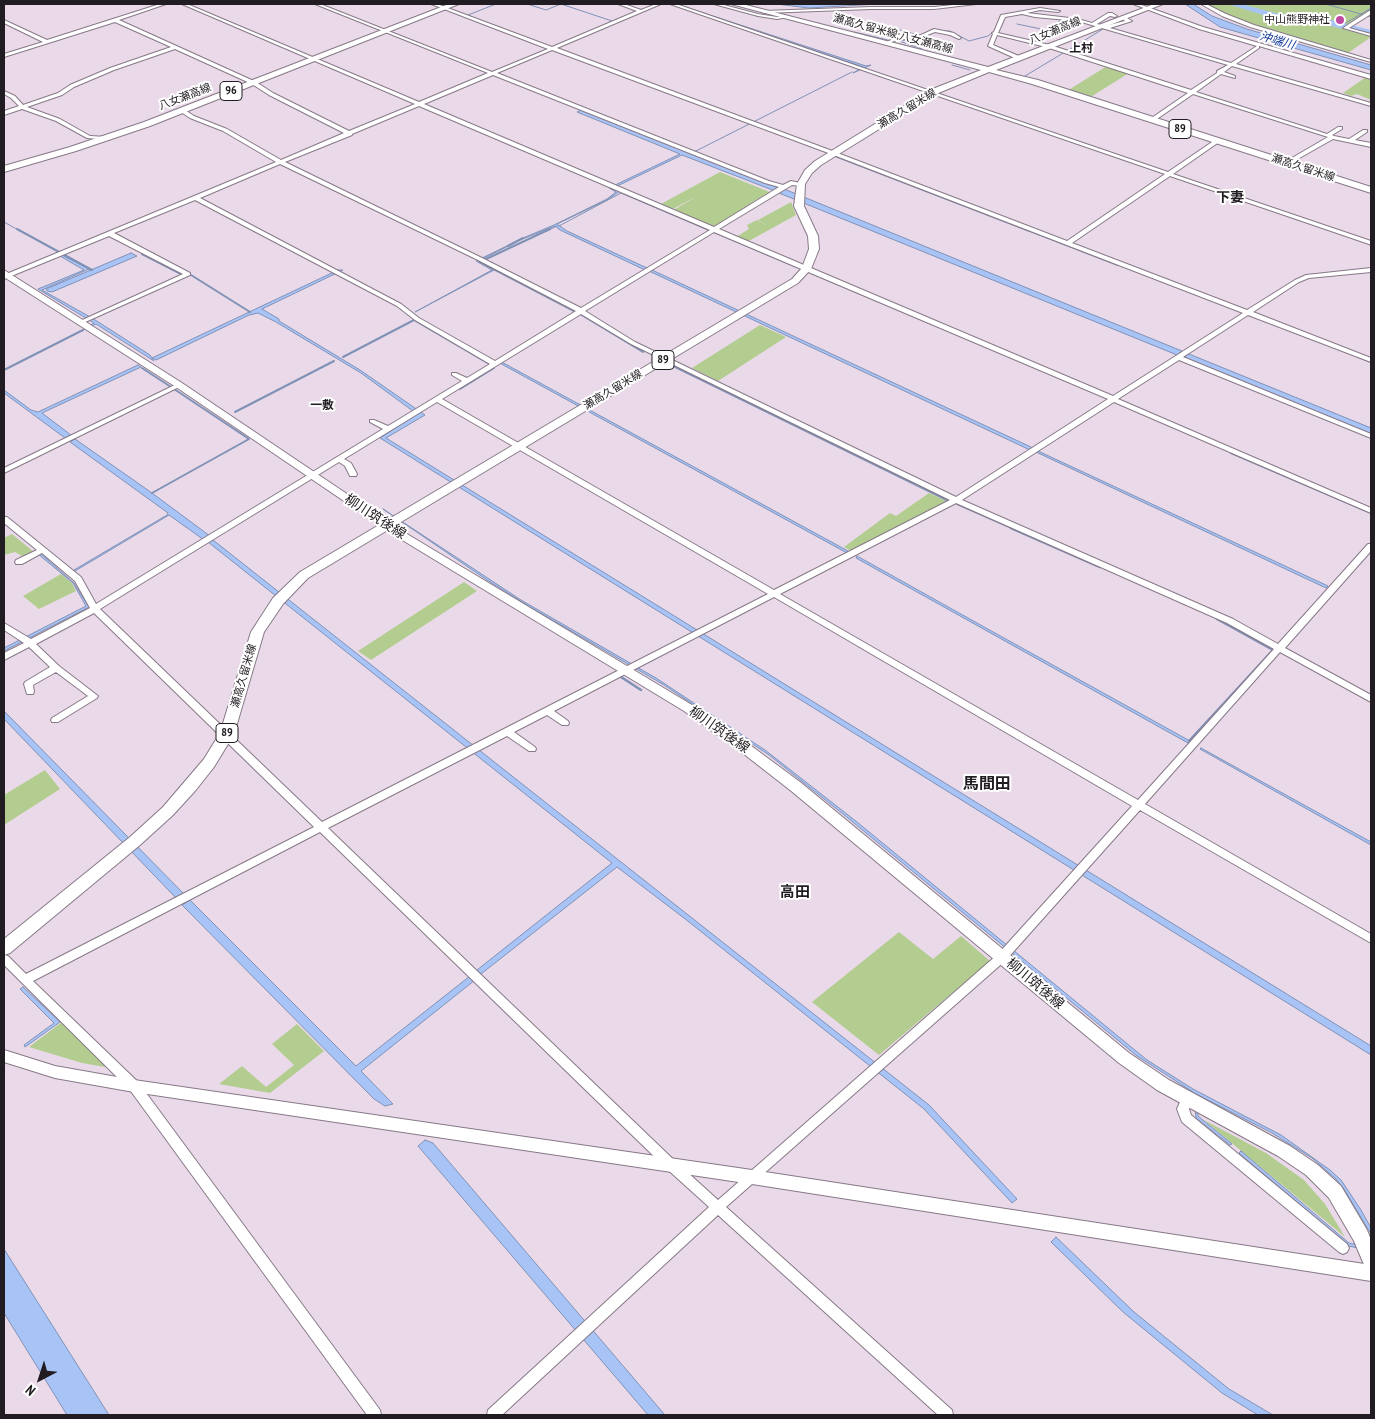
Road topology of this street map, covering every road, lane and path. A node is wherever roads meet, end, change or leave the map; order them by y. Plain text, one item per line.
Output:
1 (164, 4) edge
2 (184, 4) edge
3 (317, 4) edge
4 (432, 4) edge
5 (455, 4) edge
6 (620, 4) edge
7 (659, 4) edge
8 (672, 4) edge
9 (716, 4) edge
10 (734, 4) edge
11 (974, 4) edge
12 (1135, 4) edge
13 (1160, 4) edge
14 (1203, 4) edge
15 (444, 8) junction
16 (1147, 8) junction
17 (642, 11) junction
18 (1058, 11) dead end
19 (764, 12) junction
20 (1371, 12) edge
21 (1022, 13) junction
22 (1116, 16) dead end
23 (786, 17) junction
24 (116, 20) junction
25 (1124, 20) dead end
26 (4, 21) edge
27 (1097, 26) junction
28 (386, 31) junction
29 (994, 33) junction
30 (1371, 35) edge
31 (959, 38) dead end
32 (47, 42) junction
33 (886, 43) junction
34 (1048, 46) junction
35 (176, 47) junction
36 (1256, 47) dead end
37 (553, 48) junction
38 (4, 56) edge
39 (1019, 58) junction
40 (314, 59) junction
41 (1371, 60) edge
42 (1231, 64) junction
43 (987, 70) junction
44 (1219, 72) junction
45 (493, 74) junction
46 (1233, 77) dead end
47 (1371, 77) edge
48 (254, 82) junction
49 (1192, 91) junction
50 (4, 92) edge
51 (933, 92) junction
52 (420, 104) junction
53 (1371, 105) edge
54 (22, 107) junction
55 (183, 110) junction
56 (4, 113) edge
57 (1152, 120) junction
58 (1314, 125) dead end
59 (1340, 128) dead end
60 (1308, 130) junction
61 (1365, 132) dead end
62 (350, 134) junction
63 (1330, 136) junction
64 (107, 138) junction
65 (1217, 141) junction
66 (1350, 141) junction
67 (1371, 144) edge
68 (833, 154) junction
69 (281, 162) junction
70 (1287, 163) junction
71 (4, 169) edge
72 (1170, 174) junction
73 (801, 184) junction
74 (784, 187) junction
75 (1371, 190) edge
76 (196, 198) junction
77 (714, 230) junction
78 (110, 234) junction
79 (1371, 243) edge
80 (1067, 244) junction
81 (806, 269) junction
82 (1371, 270) edge
83 (5, 275) edge
84 (581, 311) junction
85 (1248, 313) junction
86 (81, 322) junction
87 (1178, 357) junction
88 (665, 358) junction
89 (1371, 360) edge
90 (494, 364) junction
91 (454, 374) dead end
92 (467, 381) junction
93 (179, 385) junction
94 (437, 399) junction
95 (1113, 399) junction
96 (372, 421) dead end
97 (389, 429) junction
98 (1371, 436) edge
99 (517, 446) junction
100 (339, 459) junction
101 (4, 471) edge
102 (353, 474) dead end
103 (312, 476) junction
104 (956, 500) junction
105 (1371, 511) edge
106 (4, 519) edge
107 (393, 520) junction
108 (1371, 546) edge
109 (42, 550) junction
110 (19, 562) dead end
111 (774, 594) junction
112 (95, 609) junction
113 (4, 626) edge
114 (30, 643) junction
115 (1280, 648) junction
116 (4, 657) edge
117 (56, 668) junction
118 (626, 671) junction
119 (30, 692) dead end
120 (1371, 699) edge
121 (548, 711) junction
122 (55, 720) dead end
123 (565, 723) dead end
124 (508, 732) junction
125 (226, 734) junction
126 (532, 749) dead end
127 (1139, 805) junction
128 (323, 827) junction
129 (1371, 939) edge
130 (4, 948) edge
131 (1002, 957) junction
132 (4, 959) edge
133 (27, 979) junction
134 (4, 1056) edge
135 (134, 1086) junction
136 (1187, 1099) junction
137 (671, 1165) junction
138 (752, 1176) junction
139 (718, 1207) junction
140 (1343, 1248) dead end
141 (1371, 1261) edge
142 (1371, 1273) edge
143 (375, 1415) edge
144 (493, 1415) edge
145 (947, 1415) edge

1 - 24 street
2 - 40 street
3 - 28 street
4 - 15 street
5 - 15 main road, 八女瀬高線 / 96
6 - 17 street
7 - 17 street
8 - 51 street
9 - 23 street
10 - 19 main road, 瀬高久留米線;八女瀬高線 / 89
11 - 19 street
12 - 16 street
13 - 16 main road, 八女瀬高線
14 - 41 street
15 - 28 main road, 八女瀬高線 / 96
15 - 37 street
16 - 27 main road, 八女瀬高線
16 - 47 street
17 - 37 street
18 - 21 street
19 - 23 main road, 瀬高久留米線;八女瀬高線 / 89
20 - 30 street
21 - 27 street
21 - 29 street
22 - 27 street
23 - 33 main road, 瀬高久留米線;八女瀬高線 / 89
24 - 32 street
24 - 35 street
25 - 27 street
26 - 32 street
27 - 34 main road, 八女瀬高線
27 - 42 street
28 - 40 main road, 八女瀬高線 / 96
28 - 45 street
29 - 34 street
29 - 39 street
31 - 33 street
32 - 38 street
33 - 43 main road, 瀬高久留米線;八女瀬高線 / 89
34 - 39 main road, 八女瀬高線
34 - 49 street
35 - 48 street
35 - 54 street
36 - 42 street
37 - 45 street
37 - 68 street
39 - 43 main road, 八女瀬高線
40 - 48 main road, 八女瀬高線 / 96
40 - 52 street
42 - 44 street
42 - 53 street
43 - 51 main road, 瀬高久留米線 / 89
43 - 57 main road, 瀬高久留米線 / 89
44 - 46 street
44 - 49 street
45 - 52 street
45 - 74 street
48 - 55 main road, 八女瀬高線 / 96
48 - 62 street
49 - 57 street
49 - 60 street
50 - 54 street
51 - 68 main road, 瀬高久留米線 / 89
51 - 72 street
52 - 62 street
52 - 77 street
54 - 56 street
54 - 64 street
55 - 64 main road, 八女瀬高線 / 96
55 - 69 street
57 - 65 main road, 瀬高久留米線 / 89
58 - 60 street
59 - 63 street
60 - 63 street
61 - 66 street
62 - 69 street
63 - 66 street
63 - 70 street
64 - 71 main road, 八女瀬高線 / 96
65 - 70 main road, 瀬高久留米線 / 89
65 - 72 street
66 - 67 street
68 - 73 main road, 瀬高久留米線 / 89
68 - 80 street
69 - 76 street
69 - 84 street
70 - 75 main road, 瀬高久留米線 / 89
72 - 79 street
72 - 80 street
73 - 74 street
73 - 81 main road, 瀬高久留米線 / 89
74 - 77 street
76 - 78 street
76 - 90 street
77 - 81 street
77 - 84 street
78 - 83 street
78 - 86 street
80 - 85 street
81 - 88 main road, 瀬高久留米線 / 89
81 - 95 street
82 - 85 street
83 - 86 main road, 柳川筑後線
84 - 88 street
84 - 90 street
85 - 87 street
85 - 89 street
86 - 93 main road, 柳川筑後線
87 - 95 street
87 - 98 street
88 - 99 main road, 瀬高久留米線 / 89
88 - 104 street
90 - 92 street
91 - 92 street
92 - 94 street
93 - 101 street
93 - 103 main road, 柳川筑後線
94 - 97 street
94 - 99 street
95 - 104 street
95 - 105 street
96 - 97 street
97 - 100 street
99 - 107 main road, 瀬高久留米線 / 89
99 - 111 street
100 - 102 street
100 - 103 street
103 - 107 main road, 柳川筑後線
103 - 112 street
104 - 111 street
104 - 115 street
106 - 109 street
107 - 118 main road, 柳川筑後線
107 - 125 main road, 瀬高久留米線 / 89
108 - 115 street
109 - 110 street
109 - 112 street
111 - 118 street
111 - 127 street
112 - 114 street
112 - 125 street
113 - 114 street
114 - 116 street
114 - 117 street
115 - 120 street
115 - 127 street
117 - 119 street
117 - 122 street
118 - 121 street
118 - 131 main road, 柳川筑後線
121 - 123 street
121 - 124 street
124 - 126 street
124 - 128 street
125 - 128 street
125 - 130 main road, 瀬高久留米線 / 89
127 - 129 street
127 - 131 street
128 - 133 street
128 - 137 street
131 - 136 main road, 柳川筑後線
131 - 138 street
132 - 133 street
133 - 135 street
134 - 135 street
135 - 137 street
135 - 143 street
136 - 140 street
136 - 141 main road, 柳川筑後線
137 - 138 street
137 - 139 street
138 - 139 street
138 - 142 street
139 - 144 street
139 - 145 street

